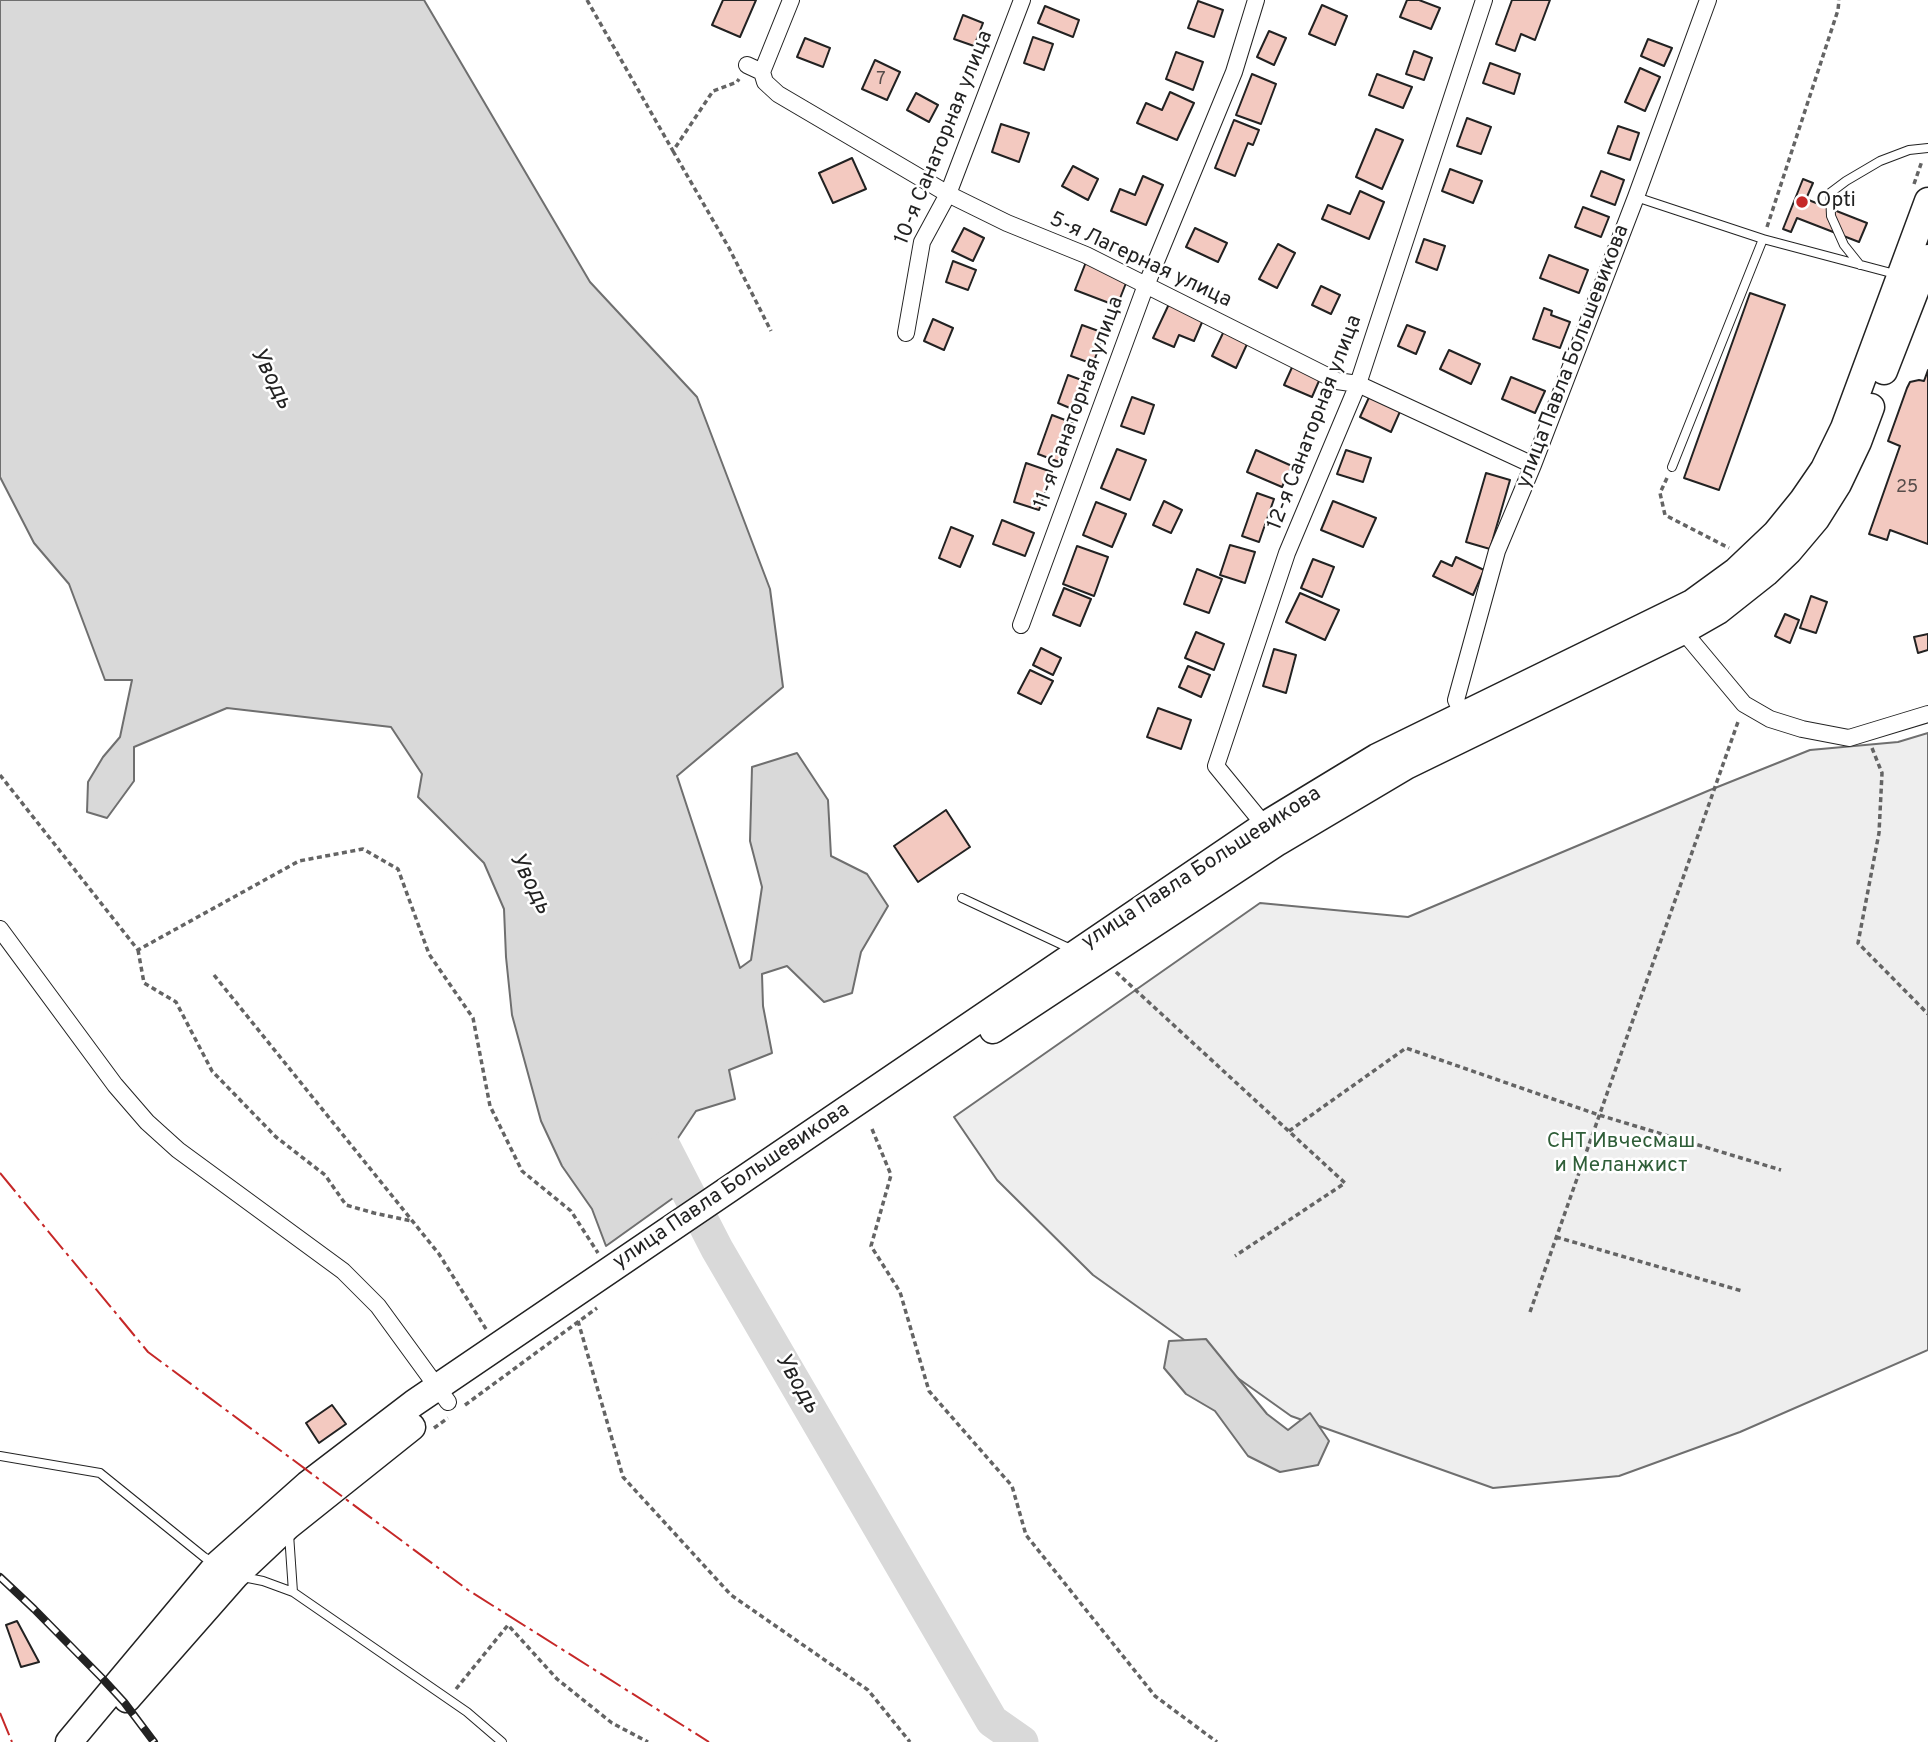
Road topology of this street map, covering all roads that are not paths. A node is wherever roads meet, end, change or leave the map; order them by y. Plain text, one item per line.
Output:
1 (791, 0) edge
2 (1022, 0) edge
3 (1256, 0) edge
4 (1484, 0) edge
5 (1709, 0) edge
6 (1927, 148) edge
7 (1921, 193) edge
8 (948, 194) junction
9 (1636, 197) junction
10 (1763, 239) junction
11 (1860, 265) junction
12 (1916, 271) edge
13 (1147, 284) junction
14 (906, 334) dead end
15 (1358, 384) junction
16 (1533, 466) junction
17 (1672, 467) road end
18 (1021, 625) dead end
19 (1683, 631) junction
20 (1928, 714) edge
21 (1463, 715) junction
22 (1272, 834) junction
23 (962, 898) dead end
24 (0, 929) edge
25 (1090, 955) junction
26 (442, 1394) junction
27 (0, 1456) edge
28 (288, 1526) junction
29 (227, 1570) junction
30 (293, 1592) junction
31 (69, 1742) edge
32 (90, 1742) edge
33 (502, 1742) edge

1 - 8 street, 5-я Лагерная улица
2 - 8 street, 10-я Санаторная улица
3 - 13 street, 11-я Санаторная улица
4 - 15 street, 12-я Санаторная улица
5 - 9 street, улица Павла Большевикова
6 - 11 lane
7 - 12 main road, улица Павла Большевикова
8 - 13 street, 5-я Лагерная улица
8 - 14 street, 10-я Санаторная улица
9 - 10 lane
9 - 16 street, улица Павла Большевикова
10 - 11 lane
10 - 17 lane
11 - 12 lane
12 - 19 main road, улица Павла Большевикова
12 - 21 main road, улица Павла Большевикова
13 - 15 street, 5-я Лагерная улица
13 - 18 street, 11-я Санаторная улица
15 - 16 street, 5-я Лагерная улица
15 - 22 street, 12-я Санаторная улица
16 - 21 street, улица Павла Большевикова
19 - 20 street
19 - 22 main road, улица Павла Большевикова
21 - 22 main road, улица Павла Большевикова
22 - 25 main road, улица Павла Большевикова
23 - 25 lane
24 - 26 street
25 - 26 main road, улица Павла Большевикова
26 - 28 main road, улица Павла Большевикова
26 - 29 main road, улица Павла Большевикова
27 - 29 lane
28 - 29 main road, улица Павла Большевикова
28 - 30 lane
29 - 30 lane
29 - 31 main road, улица Павла Большевикова
29 - 32 main road, улица Павла Большевикова
30 - 33 lane

